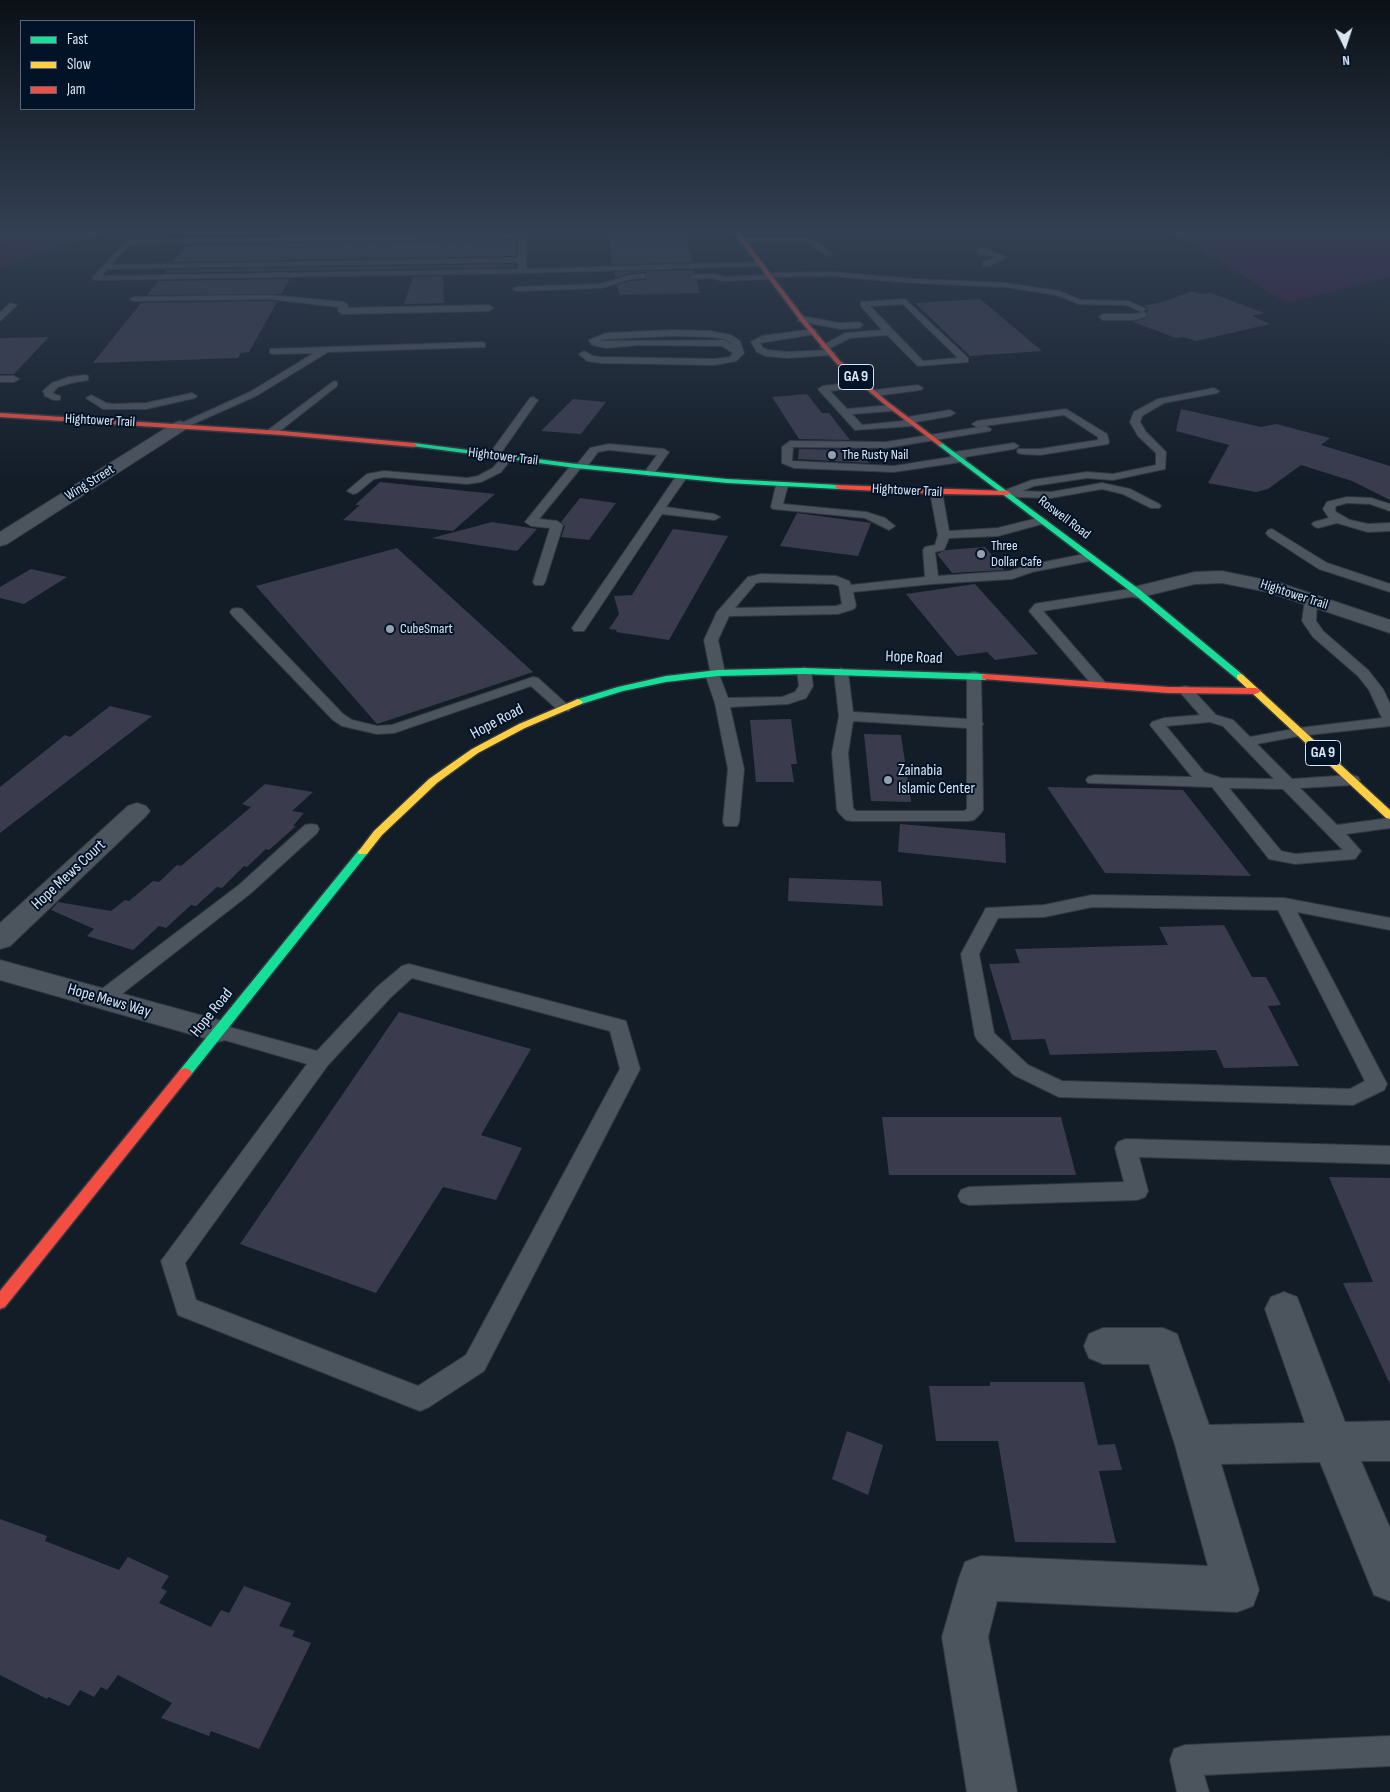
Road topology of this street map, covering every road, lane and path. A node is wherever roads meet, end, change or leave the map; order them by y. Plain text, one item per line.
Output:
1 (798, 315) edge
2 (874, 315) edge
3 (920, 315) edge
4 (1138, 315) edge
5 (1103, 317) dead end
6 (801, 318) junction
7 (882, 324) junction
8 (620, 329) dead end
9 (633, 329) dead end
10 (812, 332) junction
11 (889, 332) junction
12 (772, 337) junction
13 (482, 345) dead end
14 (586, 346) junction
15 (325, 350) junction
16 (828, 350) junction
17 (274, 351) dead end
18 (606, 353) dead end
19 (706, 353) dead end
20 (739, 353) junction
21 (766, 354) junction
22 (85, 378) dead end
23 (0, 379) edge
24 (14, 380) dead end
25 (334, 384) dead end
26 (864, 384) junction
27 (918, 388) dead end
28 (1214, 391) dead end
29 (874, 393) junction
30 (192, 396) dead end
31 (58, 398) dead end
32 (91, 398) dead end
33 (217, 398) dead end
34 (532, 400) dead end
35 (230, 404) junction
36 (892, 408) junction
37 (845, 412) junction
38 (950, 413) dead end
39 (0, 415) edge
40 (910, 421) junction
41 (180, 426) junction
42 (272, 432) junction
43 (931, 437) junction
44 (494, 455) junction
45 (508, 457) junction
46 (958, 457) junction
47 (579, 466) junction
48 (649, 473) junction
49 (681, 477) junction
50 (1113, 478) junction
51 (782, 485) junction
52 (1102, 486) junction
53 (353, 491) dead end
54 (936, 492) junction
55 (1007, 493) junction
56 (1155, 506) dead end
57 (1390, 508) edge
58 (658, 510) junction
59 (714, 517) dead end
60 (1338, 519) junction
61 (1042, 521) junction
62 (1318, 524) dead end
63 (890, 526) dead end
64 (1390, 528) edge
65 (1272, 533) dead end
66 (944, 535) junction
67 (0, 540) edge
68 (1090, 557) junction
69 (932, 580) junction
70 (538, 582) dead end
71 (845, 586) junction
72 (1390, 588) edge
73 (1137, 592) junction
74 (1311, 600) junction
75 (238, 612) dead end
76 (724, 612) junction
77 (1390, 627) edge
78 (579, 628) dead end
79 (804, 671) junction
80 (841, 672) junction
81 (715, 674) junction
82 (974, 676) junction
83 (1099, 684) junction
84 (1185, 690) junction
85 (1256, 691) junction
86 (722, 703) junction
87 (564, 708) junction
88 (846, 716) junction
89 (1212, 718) junction
90 (1390, 721) edge
91 (976, 724) junction
92 (1300, 732) junction
93 (1246, 742) junction
94 (1094, 780) dead end
95 (1352, 780) junction
96 (1215, 781) junction
97 (1288, 784) junction
98 (137, 811) dead end
99 (1390, 816) edge
100 (731, 822) dead end
101 (1390, 823) edge
102 (311, 829) dead end
103 (1334, 831) junction
104 (1284, 904) junction
105 (1390, 924) edge
106 (0, 939) edge
107 (0, 970) edge
108 (102, 998) junction
109 (218, 1031) junction
110 (321, 1060) junction
111 (1390, 1154) edge
112 (969, 1196) dead end
113 (0, 1302) edge
114 (1284, 1309) dead end
115 (1103, 1346) dead end
116 (1390, 1441) edge
117 (1332, 1442) junction
118 (1195, 1445) junction
119 (1390, 1579) edge
120 (1390, 1751) edge
121 (992, 1792) edge
122 (1193, 1792) edge

1 - 6 street, Roswell Road / GA 9
2 - 7 lane
3 - 11 lane
4 - 5 lane
6 - 7 lane
6 - 10 street, Roswell Road / GA 9
7 - 11 lane
8 - 14 lane
9 - 12 lane
10 - 12 lane
10 - 16 street, Roswell Road / GA 9
11 - 16 lane
12 - 21 lane
13 - 15 lane
14 - 18 lane
14 - 20 lane
14 - 20 lane
15 - 17 lane
15 - 35 lane
16 - 21 lane
16 - 26 street, Roswell Road / GA 9
19 - 20 lane
20 - 21 lane
22 - 31 lane
23 - 24 lane
25 - 42 lane
26 - 29 street, Roswell Road / GA 9
26 - 37 lane
27 - 29 lane
28 - 50 lane
29 - 36 street, Roswell Road / GA 9
30 - 32 lane
33 - 35 lane
34 - 44 lane
35 - 41 lane
36 - 37 lane
36 - 40 street, Roswell Road / GA 9
37 - 40 lane
38 - 40 lane
39 - 41 street, Hightower Trail
40 - 43 street, Roswell Road / GA 9
41 - 42 street, Hightower Trail
41 - 67 street, Wing Street
42 - 44 street, Hightower Trail
43 - 46 street, Roswell Road / GA 9
43 - 46 lane
43 - 46 lane
44 - 45 street, Hightower Trail
45 - 47 street, Hightower Trail
45 - 53 lane
46 - 55 street, Roswell Road / GA 9
47 - 48 street, Hightower Trail
47 - 48 lane
47 - 70 lane
48 - 49 street, Hightower Trail
49 - 51 street, Hightower Trail
49 - 58 lane
50 - 52 lane
50 - 55 lane
51 - 54 street, Hightower Trail
51 - 63 lane
52 - 55 lane
52 - 56 lane
54 - 55 street, Hightower Trail
54 - 66 lane
55 - 61 street, Roswell Road / GA 9
57 - 60 lane
58 - 59 lane
58 - 78 lane
60 - 62 lane
60 - 64 lane
61 - 66 lane
61 - 68 street, Roswell Road / GA 9
65 - 72 lane
66 - 69 lane
68 - 69 lane
68 - 73 street, Roswell Road / GA 9
69 - 71 lane
71 - 76 lane
71 - 76 lane
73 - 74 street, Hightower Trail
73 - 83 lane
73 - 85 street, Roswell Road / GA 9
74 - 77 street, Hightower Trail
74 - 90 lane
75 - 87 lane
76 - 81 lane
79 - 80 street, Hope Road
79 - 81 street, Hope Road
79 - 86 lane
80 - 82 street, Hope Road
80 - 88 lane
81 - 86 lane
81 - 87 street, Hope Road
82 - 83 street, Hope Road
82 - 91 lane
83 - 84 street, Hope Road
84 - 85 street, Hope Road
84 - 89 lane
85 - 92 street, Roswell Road / GA 9
86 - 100 lane
87 - 109 street, Hope Road
88 - 91 lane
88 - 91 lane
89 - 93 lane
89 - 96 lane
90 - 92 lane
92 - 93 lane
92 - 95 street, Roswell Road / GA 9
93 - 97 lane
94 - 96 lane
95 - 97 lane
95 - 99 street, Roswell Road / GA 9
96 - 97 lane
96 - 103 lane
97 - 103 lane
98 - 106 street, Hope Mews Court
101 - 103 lane
102 - 108 lane
104 - 104 lane
104 - 105 lane
107 - 108 street, Hope Mews Way
108 - 109 street, Hope Mews Way
109 - 110 lane
109 - 113 street, Hope Road
110 - 110 lane
111 - 112 lane
114 - 117 street
115 - 118 street
116 - 117 street
117 - 118 street
117 - 119 street
118 - 121 street
120 - 122 lane

